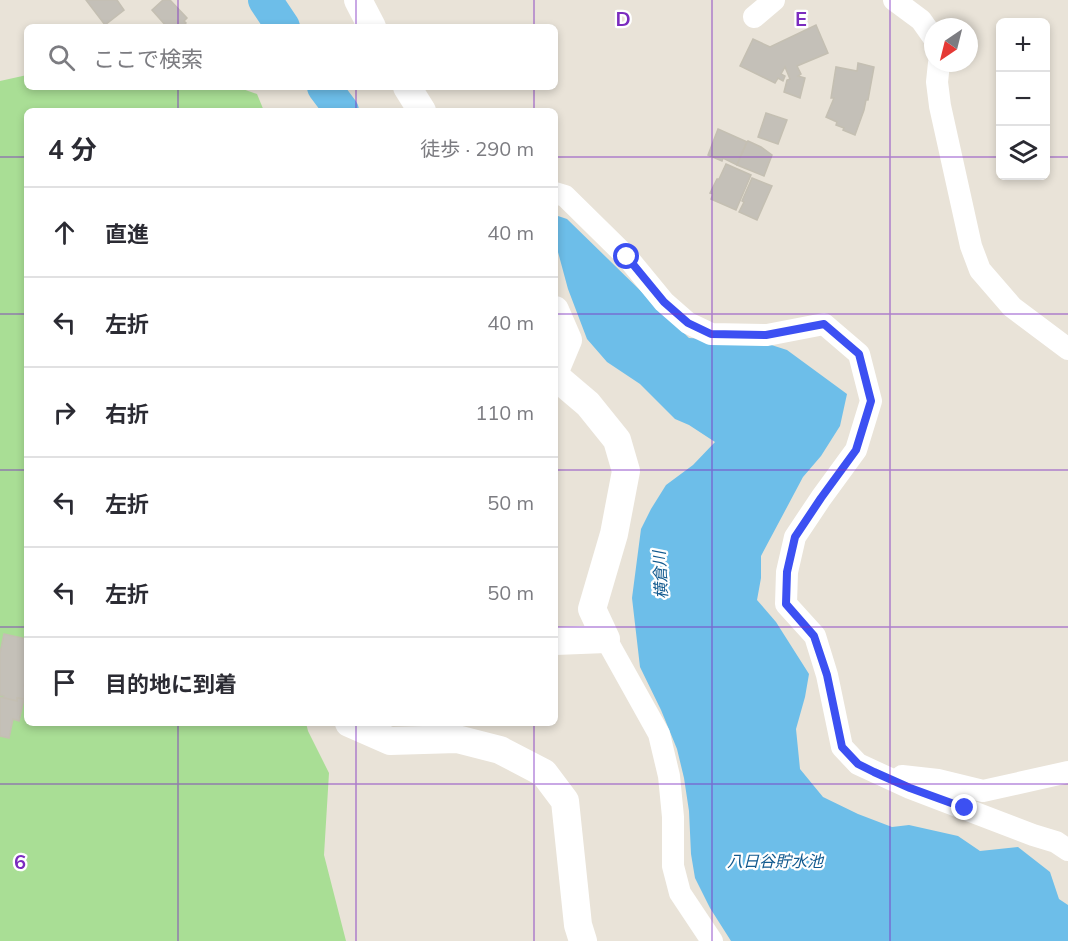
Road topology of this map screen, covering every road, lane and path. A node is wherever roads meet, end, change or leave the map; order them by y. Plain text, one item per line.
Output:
1 (358, 0) edge
2 (774, 0) edge
3 (894, 0) edge
4 (754, 17) dead end
5 (370, 24) edge
6 (924, 24) edge
7 (938, 72) edge
8 (409, 90) edge
9 (420, 108) edge
10 (558, 194) edge
11 (558, 317) edge
12 (1068, 349) edge
13 (558, 364) edge
14 (558, 379) edge
15 (606, 639) junction
16 (558, 641) edge
17 (356, 726) edge
18 (874, 772) junction
19 (1068, 772) edge
20 (1068, 850) edge
21 (584, 941) edge
22 (712, 941) edge

1 - 5 street
2 - 4 street
3 - 6 street
7 - 12 street
8 - 9 street
10 - 18 street
11 - 13 street
14 - 15 street
15 - 16 street
15 - 22 street
17 - 21 street
18 - 19 street
18 - 20 street

